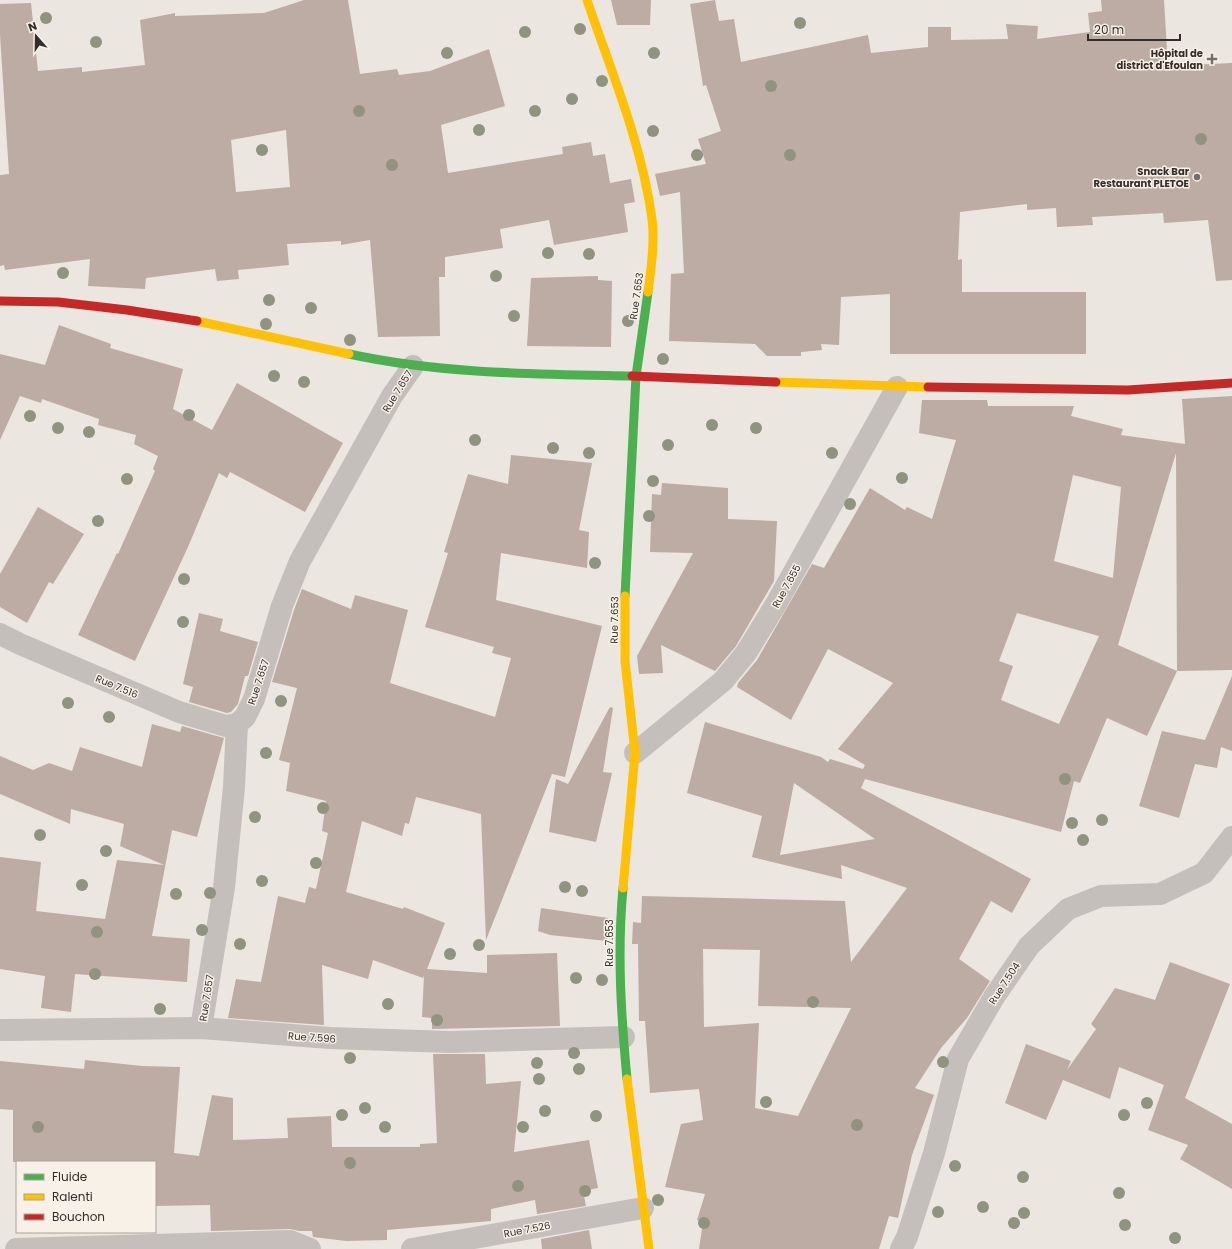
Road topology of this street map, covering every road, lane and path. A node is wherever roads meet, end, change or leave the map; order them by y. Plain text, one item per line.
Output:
1 (587, 0) edge
2 (0, 301) edge
3 (413, 366) junction
4 (636, 376) junction
5 (1232, 383) edge
6 (897, 387) junction
7 (0, 634) edge
8 (237, 724) junction
9 (635, 753) junction
10 (1232, 837) edge
11 (201, 1028) junction
12 (0, 1030) edge
13 (624, 1037) junction
14 (643, 1208) junction
15 (16, 1249) edge
16 (310, 1249) edge
17 (412, 1249) edge
18 (648, 1249) edge
19 (901, 1249) edge

1 - 4 street, Rue 7.653
2 - 3 street
3 - 4 street
3 - 8 street, Rue 7.657
4 - 6 street
4 - 9 street, Rue 7.653
5 - 6 street
6 - 9 street, Rue 7.655
7 - 8 street, Rue 7.516
8 - 11 street, Rue 7.657
9 - 13 street, Rue 7.653
10 - 19 street, Rue 7.504
11 - 12 street, Rue 7.596
11 - 13 street, Rue 7.596
13 - 14 street, Rue 7.653
14 - 17 street, Rue 7.526
14 - 18 street, Rue 7.653
15 - 16 street

